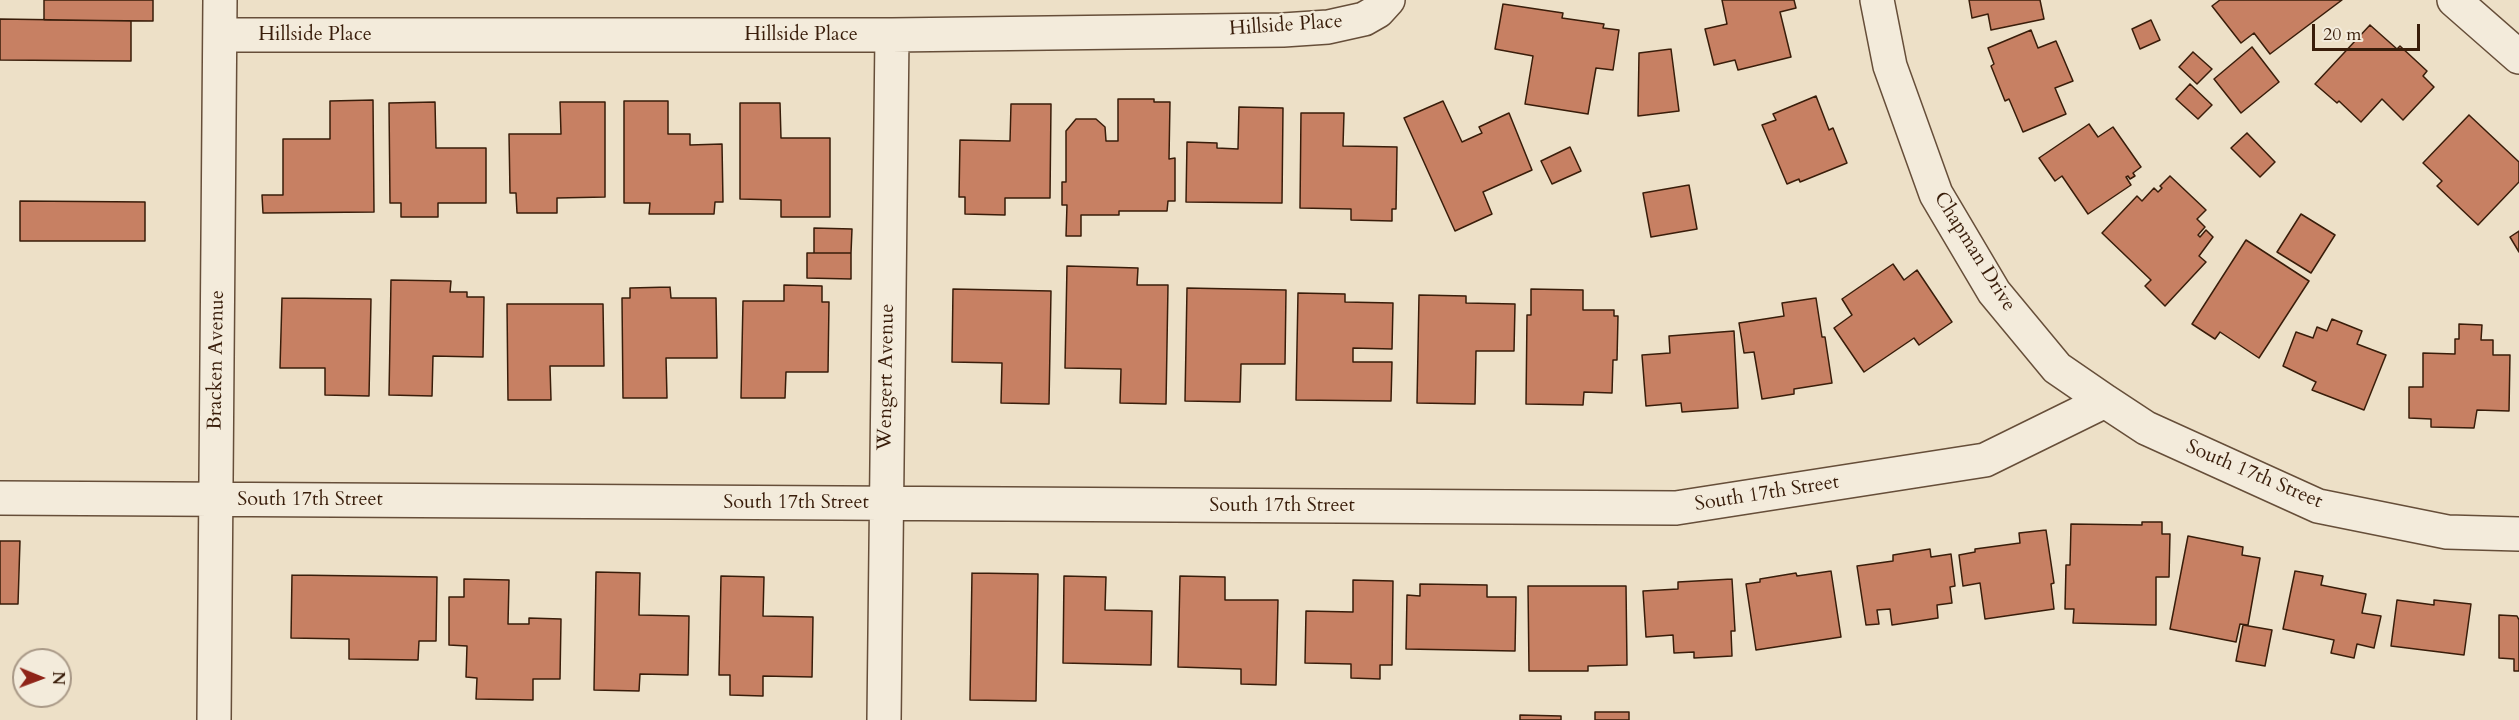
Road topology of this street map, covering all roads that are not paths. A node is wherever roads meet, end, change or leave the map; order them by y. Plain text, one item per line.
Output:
1 (220, 0) edge
2 (1877, 0) edge
3 (2454, 0) edge
4 (1383, 6) edge
5 (220, 35) junction
6 (892, 35) junction
7 (2517, 51) edge
8 (2105, 400) junction
9 (0, 498) edge
10 (216, 499) junction
11 (886, 503) junction
12 (2519, 534) edge
13 (214, 720) edge
14 (884, 720) edge

1 - 5 street, Bracken Avenue
2 - 8 street, Chapman Drive
3 - 7 street
4 - 6 street, Hillside Place
5 - 6 street, Hillside Place
5 - 10 street, Bracken Avenue
6 - 11 street, Wengert Avenue
8 - 11 street, South 17th Street
8 - 12 street, South 17th Street
9 - 10 street, South 17th Street
10 - 11 street, South 17th Street
10 - 13 street, Bracken Avenue
11 - 14 street, Wengert Avenue

